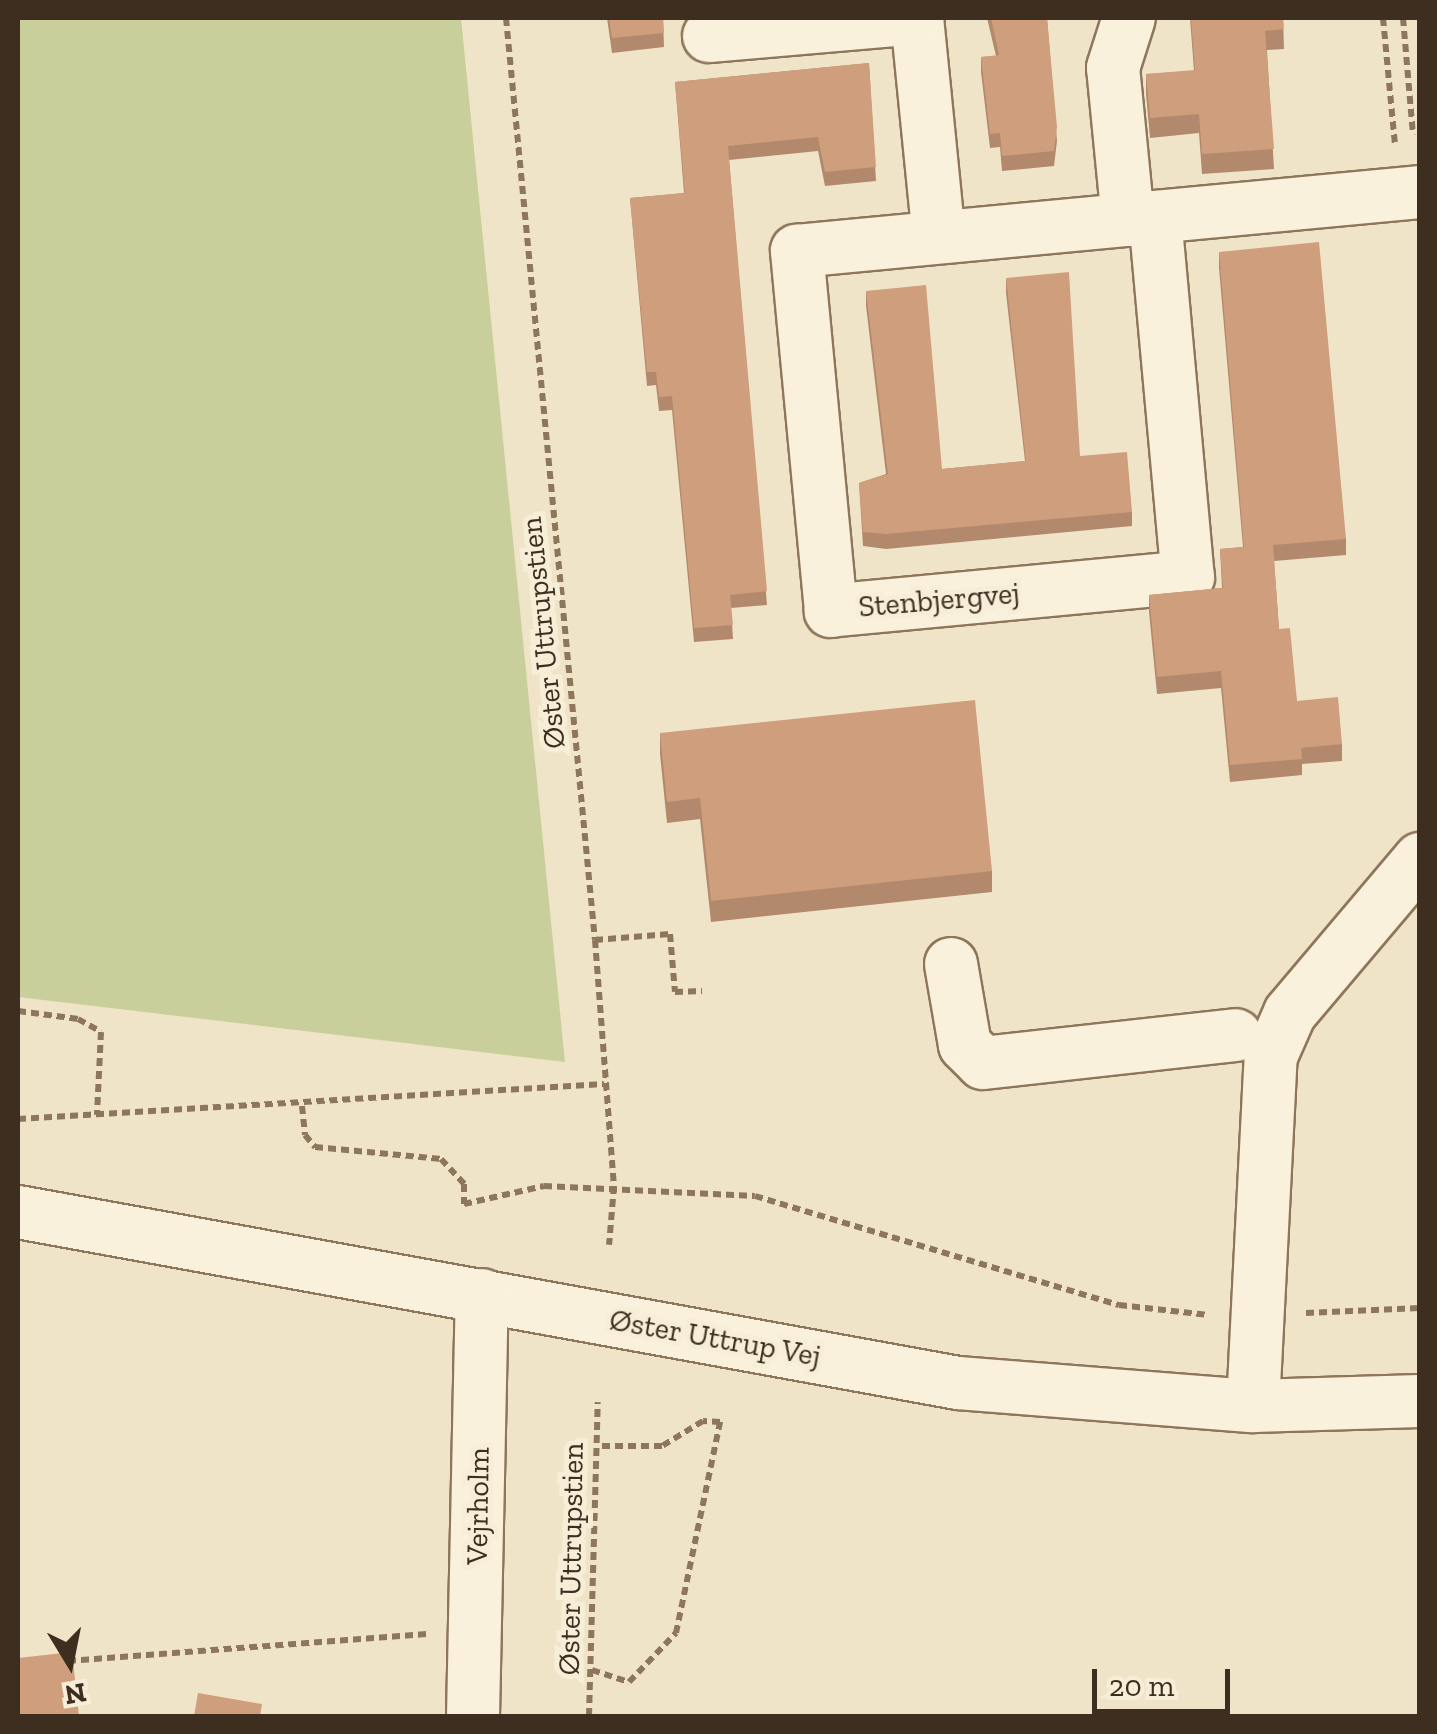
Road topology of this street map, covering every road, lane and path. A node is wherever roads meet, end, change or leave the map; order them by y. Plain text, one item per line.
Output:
1 (506, 18) edge
2 (917, 18) edge
3 (1129, 18) edge
4 (1384, 18) edge
5 (1403, 18) edge
6 (709, 36) dead end
7 (1413, 135) dead end
8 (1408, 174) edge
9 (1142, 218) junction
10 (938, 237) junction
11 (1420, 859) edge
12 (595, 940) junction
13 (951, 964) dead end
14 (702, 990) dead end
15 (18, 1010) edge
16 (1235, 1035) dead end
17 (604, 1084) junction
18 (302, 1106) junction
19 (97, 1115) junction
20 (18, 1119) edge
21 (614, 1186) junction
22 (18, 1212) edge
23 (609, 1245) dead end
24 (482, 1295) junction
25 (1420, 1308) edge
26 (1262, 1315) junction
27 (1420, 1401) edge
28 (598, 1402) dead end
29 (1254, 1406) junction
30 (597, 1446) junction
31 (476, 1631) junction
32 (57, 1662) edge
33 (592, 1670) junction
34 (473, 1716) edge
35 (589, 1716) edge

1 - 12 path, Øster Uttrupstien
2 - 6 street
2 - 10 street
3 - 9 street, Stenbjergvej
4 - 8 path
5 - 7 path
8 - 9 street, Stenbjergvej
9 - 10 street, Stenbjergvej
9 - 10 street, Stenbjergvej
11 - 26 street
12 - 14 path
12 - 17 path, Øster Uttrupstien
13 - 16 street
15 - 19 path
17 - 18 path
17 - 21 path, Øster Uttrupstien
18 - 19 path
18 - 21 path
19 - 20 path
21 - 23 path, Øster Uttrupstien
21 - 26 path
22 - 24 street, Øster Uttrup Vej
24 - 29 street, Øster Uttrup Vej
24 - 31 street, Vejrholm
25 - 26 path
26 - 29 street
27 - 29 street, Øster Uttrup Vej
28 - 30 path, Øster Uttrupstien
30 - 33 path, Øster Uttrupstien
30 - 33 path
31 - 32 path
31 - 34 street, Vejrholm
33 - 35 path, Øster Uttrupstien

